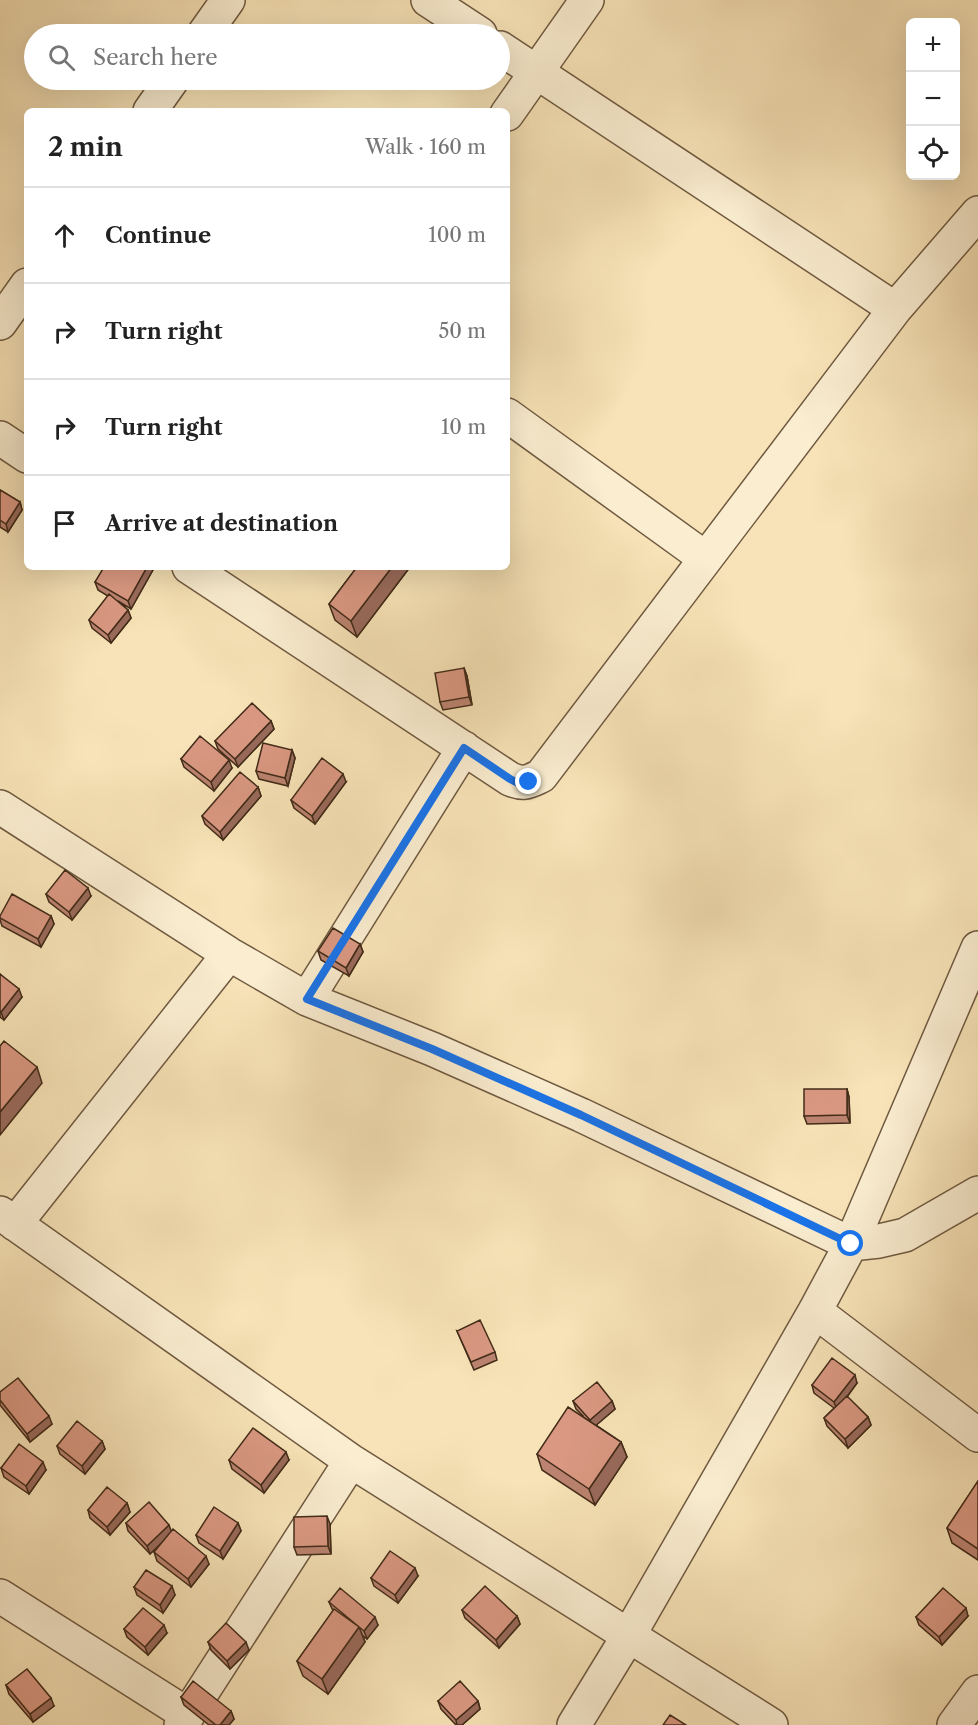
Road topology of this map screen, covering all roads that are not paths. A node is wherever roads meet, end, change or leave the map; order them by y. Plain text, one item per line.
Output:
1 (228, 0) edge
2 (428, 0) edge
3 (587, 0) edge
4 (211, 24) edge
5 (465, 24) edge
6 (510, 55) edge
7 (536, 72) junction
8 (165, 90) edge
9 (152, 108) edge
10 (510, 110) edge
11 (978, 213) edge
12 (24, 289) edge
13 (895, 309) junction
14 (0, 323) edge
15 (510, 417) edge
16 (0, 438) edge
17 (24, 454) edge
18 (705, 558) junction
19 (195, 570) edge
20 (464, 748) junction
21 (0, 807) edge
22 (978, 948) edge
23 (229, 954) junction
24 (307, 999) junction
25 (978, 1193) edge
26 (8, 1219) edge
27 (851, 1244) junction
28 (815, 1311) junction
29 (978, 1435) edge
30 (351, 1461) junction
31 (0, 1596) edge
32 (629, 1635) junction
33 (978, 1692) edge
34 (184, 1720) edge
35 (574, 1725) edge
36 (771, 1725) edge
37 (954, 1725) edge

1 - 4 street
2 - 5 street
3 - 7 street
6 - 7 street
7 - 10 street
7 - 13 street
8 - 9 street
11 - 13 street
12 - 14 street
13 - 18 street
15 - 18 street
16 - 17 street
18 - 20 street
19 - 20 street
20 - 24 street
21 - 23 street
22 - 27 street
23 - 24 street
23 - 26 street
24 - 27 street
25 - 27 street
26 - 30 street
27 - 28 street
28 - 29 street
28 - 32 street
30 - 32 street
30 - 34 street
31 - 34 street
32 - 35 street
32 - 36 street
33 - 37 street

